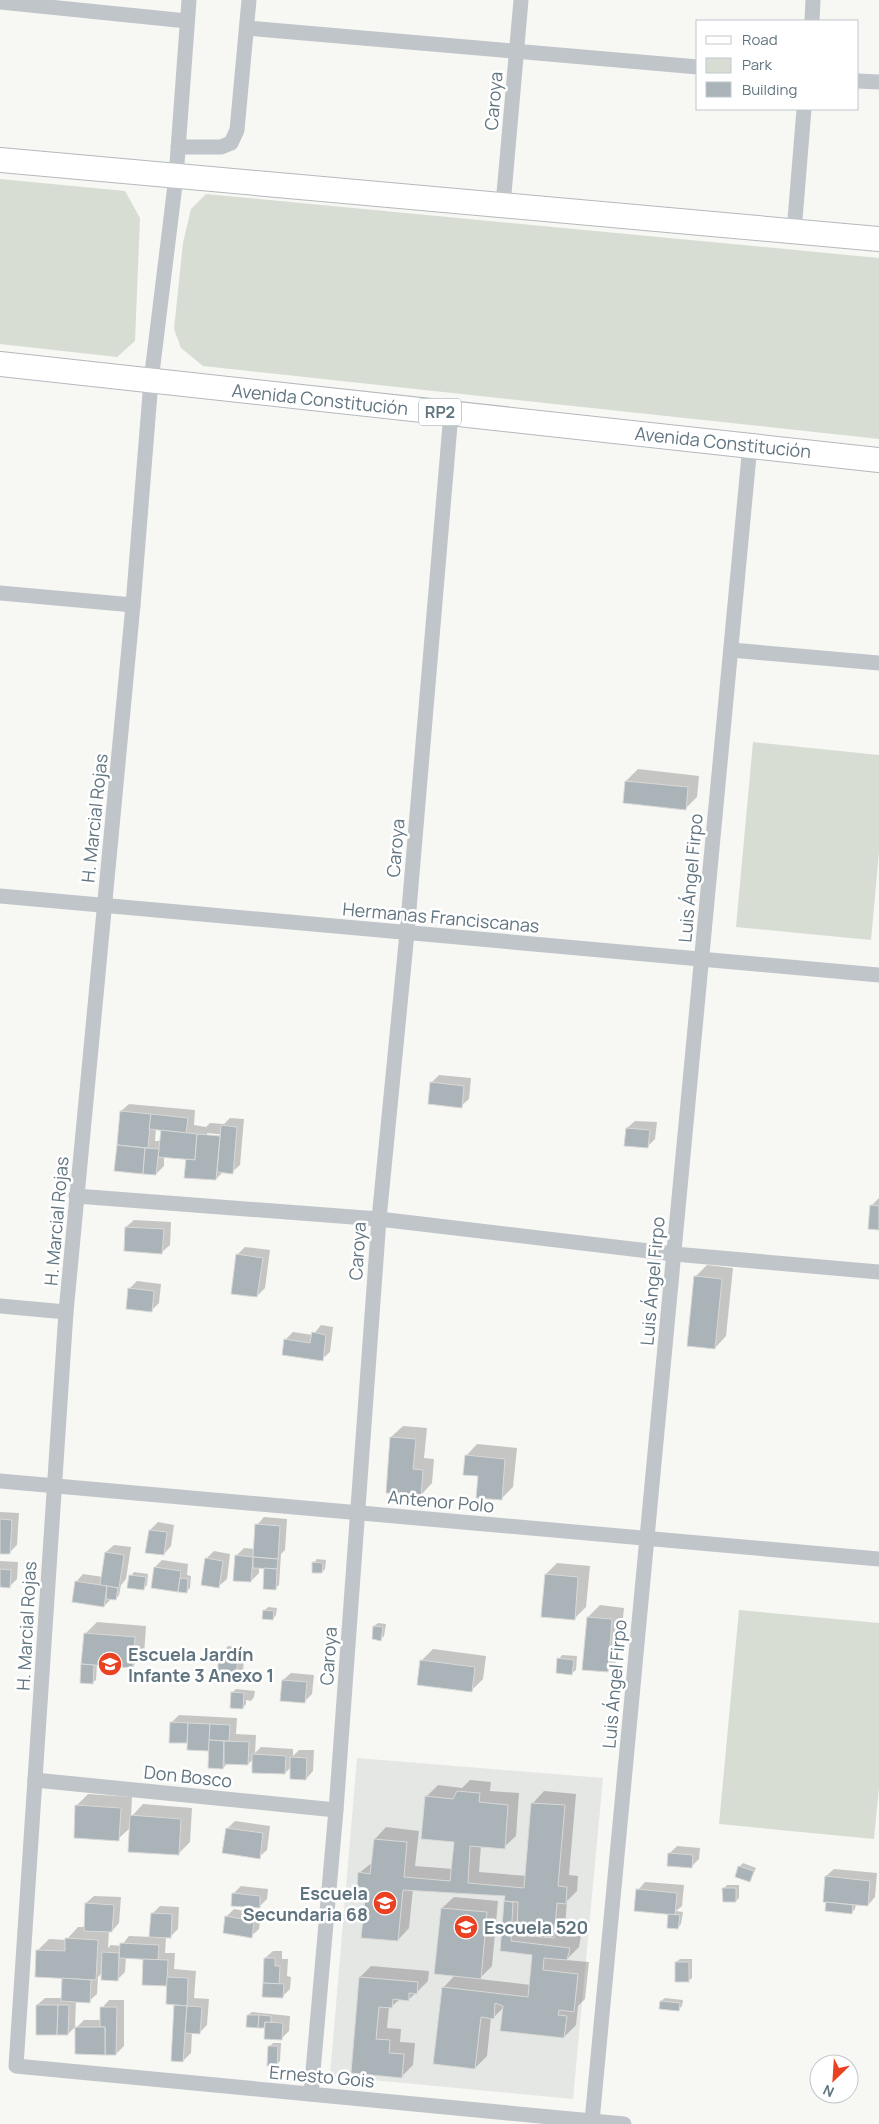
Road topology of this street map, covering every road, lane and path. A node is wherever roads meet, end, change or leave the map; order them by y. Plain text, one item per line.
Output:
1 (189, 0) edge
2 (249, 0) edge
3 (521, 0) edge
4 (813, 0) edge
5 (0, 2) edge
6 (812, 20) edge
7 (187, 21) junction
8 (247, 28) junction
9 (516, 53) junction
10 (696, 67) edge
11 (859, 80) edge
12 (879, 82) edge
13 (804, 110) edge
14 (178, 147) junction
15 (0, 160) edge
16 (176, 177) junction
17 (503, 205) junction
18 (794, 232) junction
19 (879, 239) edge
20 (0, 364) edge
21 (151, 381) junction
22 (452, 413) junction
23 (750, 445) junction
24 (879, 460) edge
25 (0, 593) edge
26 (133, 606) junction
27 (731, 650) junction
28 (879, 663) edge
29 (0, 896) edge
30 (104, 906) junction
31 (406, 933) junction
32 (701, 959) junction
33 (879, 975) edge
34 (76, 1196) junction
35 (379, 1219) junction
36 (674, 1254) junction
37 (879, 1272) edge
38 (0, 1306) edge
39 (66, 1312) junction
40 (0, 1481) edge
41 (54, 1485) junction
42 (357, 1512) junction
43 (647, 1539) junction
44 (879, 1559) edge
45 (36, 1780) junction
46 (336, 1810) junction
47 (16, 2066) joint
48 (311, 2094) junction
49 (592, 2121) junction
50 (624, 2124) edge

1 - 7 street
2 - 8 street
3 - 9 street, Caroya
4 - 6 street
5 - 7 street
7 - 14 street
8 - 9 street
8 - 14 street
9 - 10 street
9 - 17 street, Caroya
11 - 12 street
13 - 18 street
14 - 16 street
15 - 16 main road
16 - 17 main road
16 - 21 street, H. Marcial Rojas
17 - 18 main road
18 - 19 main road
20 - 21 main road, Avenida Constitución / RP2
21 - 22 main road, Avenida Constitución / RP2
21 - 26 street, H. Marcial Rojas
22 - 23 main road, Avenida Constitución / RP2
22 - 31 street, Caroya
23 - 24 main road, Avenida Constitución / RP2
23 - 27 street, Luis Ángel Firpo
25 - 26 street
26 - 30 street, H. Marcial Rojas
27 - 28 street
27 - 32 street, Luis Ángel Firpo
29 - 30 street, Hermanas Franciscanas
30 - 31 street, Hermanas Franciscanas
30 - 34 street, H. Marcial Rojas
31 - 32 street, Hermanas Franciscanas
31 - 35 street, Caroya
32 - 33 street, Hermanas Franciscanas
32 - 36 street, Luis Ángel Firpo
34 - 35 street
34 - 39 street, H. Marcial Rojas
35 - 36 street
35 - 42 street, Caroya
36 - 37 street
36 - 43 street, Luis Ángel Firpo
38 - 39 street
39 - 41 street, H. Marcial Rojas
40 - 41 street, Antenor Polo
41 - 42 street, Antenor Polo
41 - 45 street, H. Marcial Rojas
42 - 43 street, Antenor Polo
42 - 46 street, Caroya
43 - 44 street, Antenor Polo
43 - 49 street, Luis Ángel Firpo
45 - 46 street, Don Bosco
45 - 47 street, H. Marcial Rojas
46 - 48 street, Caroya
47 - 48 street, Ernesto Gois
48 - 49 street, Ernesto Gois
49 - 50 street, Ernesto Gois

